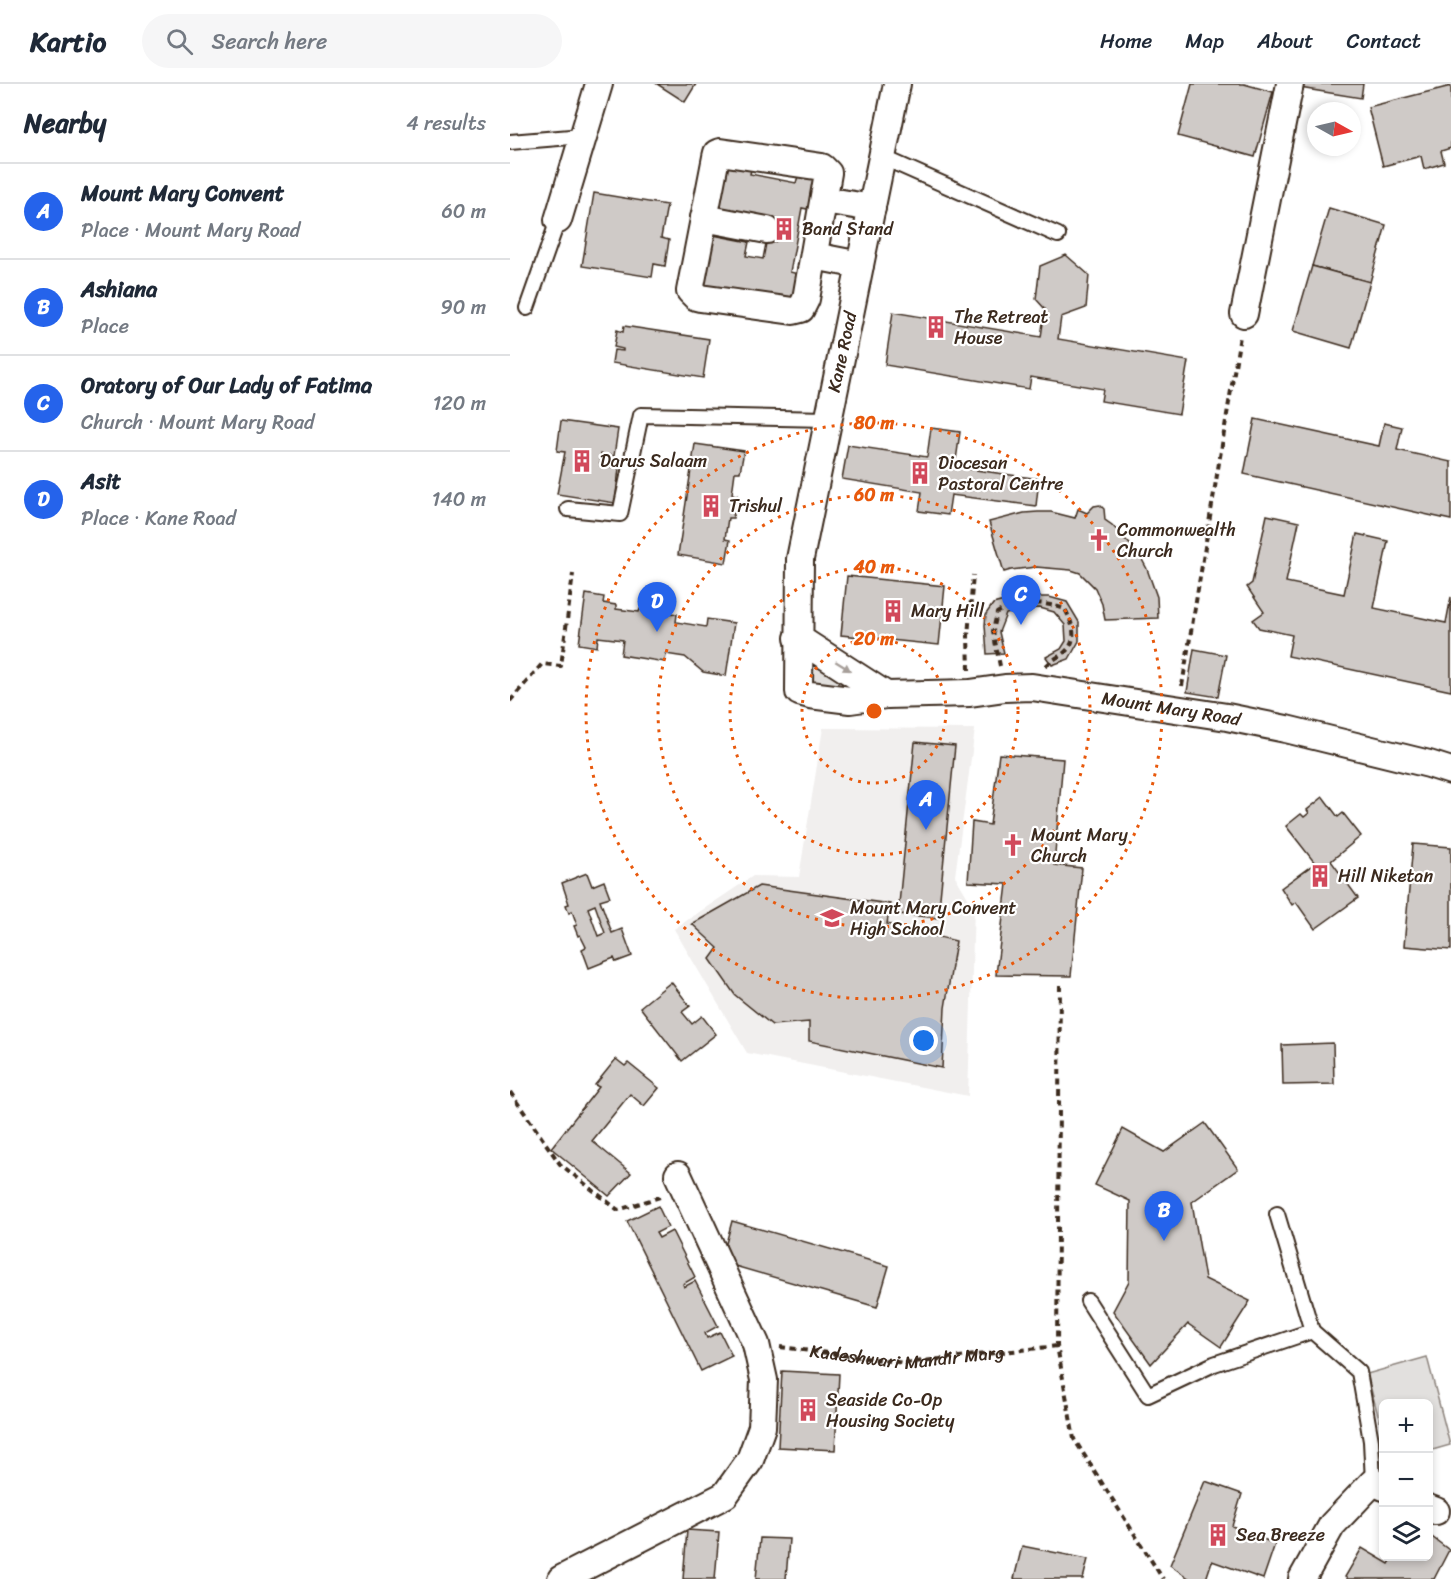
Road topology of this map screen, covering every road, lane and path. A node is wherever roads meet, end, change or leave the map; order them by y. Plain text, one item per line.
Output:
1 (599, 84) edge
2 (897, 84) edge
3 (1290, 84) edge
4 (584, 136) junction
5 (510, 142) edge
6 (882, 157) junction
7 (824, 200) junction
8 (872, 208) junction
9 (704, 218) junction
10 (558, 220) joint
11 (766, 230) dead end
12 (1058, 235) dead end
13 (814, 256) junction
14 (860, 265) junction
15 (528, 308) dead end
16 (1244, 314) joint
17 (828, 419) junction
18 (568, 509) dead end
19 (573, 574) dead end
20 (973, 575) dead end
21 (798, 638) junction
22 (998, 654) dead end
23 (1050, 662) dead end
24 (799, 692) joint
25 (970, 693) junction
26 (886, 695) junction
27 (510, 701) edge
28 (1178, 710) junction
29 (1451, 771) edge
30 (510, 1092) edge
31 (681, 1182) joint
32 (1277, 1214) dead end
33 (1088, 1301) dead end
34 (1312, 1331) junction
35 (756, 1344) junction
36 (1057, 1346) dead end
37 (1378, 1484) edge
38 (561, 1579) edge
39 (1302, 1579) edge

1 - 4 street
2 - 6 street, Kane Road
3 - 16 street
4 - 5 lane
4 - 10 street
6 - 8 street, Kane Road
6 - 12 lane
7 - 8 street
7 - 9 street
7 - 13 street
8 - 14 street, Kane Road
9 - 11 street
9 - 13 street
10 - 15 lane
13 - 14 street
14 - 17 street, Kane Road
16 - 28 path
17 - 18 lane
17 - 21 street, Kane Road
19 - 27 path
20 - 25 path
21 - 24 street, Kane Road
21 -> 26 street
22 - 23 path
24 - 26 street, Mount Mary Road
25 - 26 street, Mount Mary Road
25 - 28 street, Mount Mary Road
28 - 29 street, Mount Mary Road
30 - 31 path
31 - 35 street
32 - 34 lane
33 - 34 lane
34 - 37 lane
35 - 36 path, Kadeshwari Mandir Marg
35 - 38 street
37 - 39 street

